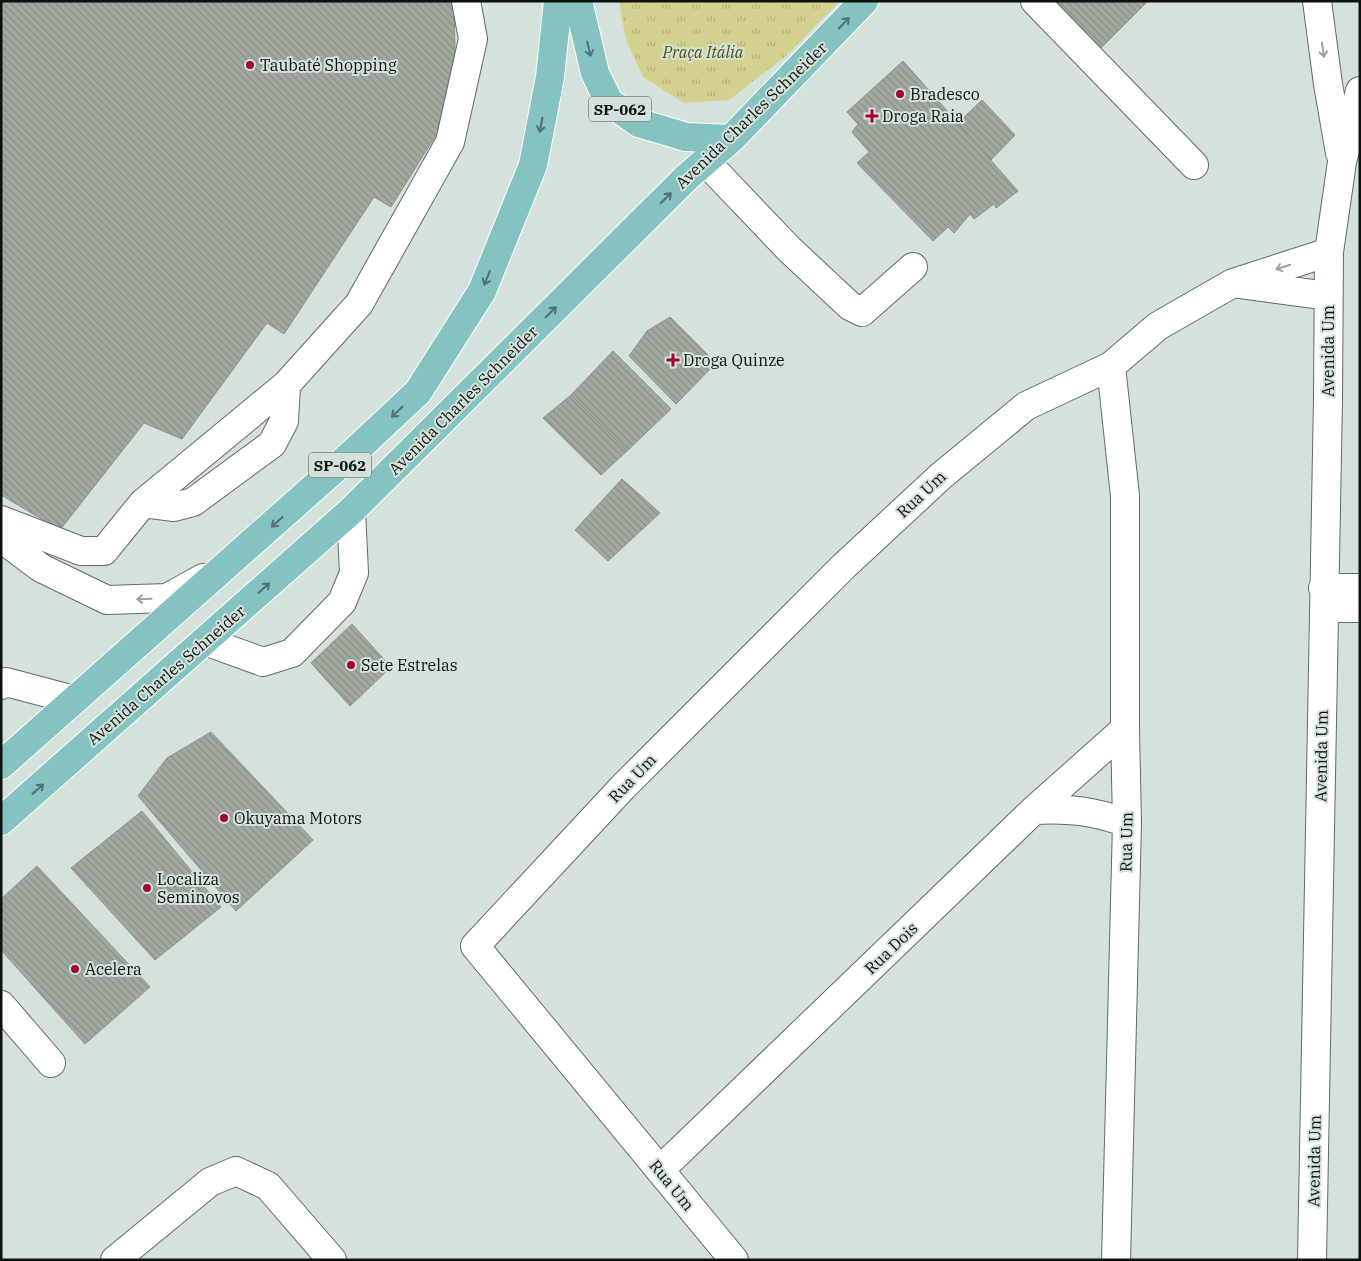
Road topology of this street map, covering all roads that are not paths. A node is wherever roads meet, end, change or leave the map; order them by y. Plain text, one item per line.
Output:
1 (466, 1) edge
2 (558, 1) edge
3 (578, 1) edge
4 (864, 1) edge
5 (1035, 1) edge
6 (1317, 1) edge
7 (1360, 91) edge
8 (731, 139) junction
9 (705, 161) junction
10 (1342, 162) junction
11 (1194, 165) dead end
12 (1329, 252) junction
13 (913, 267) dead end
14 (1233, 283) junction
15 (1328, 296) junction
16 (1111, 366) junction
17 (286, 385) junction
18 (143, 503) junction
19 (351, 511) junction
20 (1, 520) edge
21 (1, 538) edge
22 (234, 559) junction
23 (1360, 588) edge
24 (1323, 598) junction
25 (1360, 608) edge
26 (205, 641) junction
27 (1, 685) edge
28 (74, 700) junction
29 (1125, 729) junction
30 (1, 765) edge
31 (1034, 810) junction
32 (1, 821) edge
33 (1127, 823) junction
34 (1, 1005) edge
35 (51, 1063) dead end
36 (660, 1170) junction
37 (115, 1260) edge
38 (332, 1260) edge
39 (734, 1260) edge
40 (1116, 1260) edge
41 (1312, 1260) edge

1 - 17 street
2 -> 22 main road, SP-062
3 -> 8 main road, SP-062
8 -> 4 main road, Avenida Charles Schneider / SP-062
5 - 11 street
6 -> 10 street
7 - 10 street
8 - 9 main road, Avenida Charles Schneider / SP-062
9 - 13 street
19 -> 9 main road, Avenida Charles Schneider / SP-062
10 - 12 street, Avenida Um
12 -> 14 street, Rua Um
12 - 15 street, Avenida Um
14 - 15 street
14 - 16 street, Rua Um
15 - 24 street, Avenida Um
16 - 29 street, Rua Um
16 - 36 street, Rua Um
17 - 18 street
17 - 18 street
18 - 20 street
26 -> 19 main road, Avenida Charles Schneider / SP-062
19 - 26 street
22 -> 21 street
22 - 28 main road, SP-062
23 - 24 street
24 - 25 street
24 - 41 street, Avenida Um
32 -> 26 main road, Avenida Charles Schneider / SP-062
27 - 28 street
28 - 30 main road, SP-062
29 - 31 street, Rua Dois
29 - 33 street, Rua Um
31 - 33 street
31 - 36 street, Rua Dois
33 - 40 street, Rua Um
34 - 35 street
36 - 39 street, Rua Um
37 - 38 street

